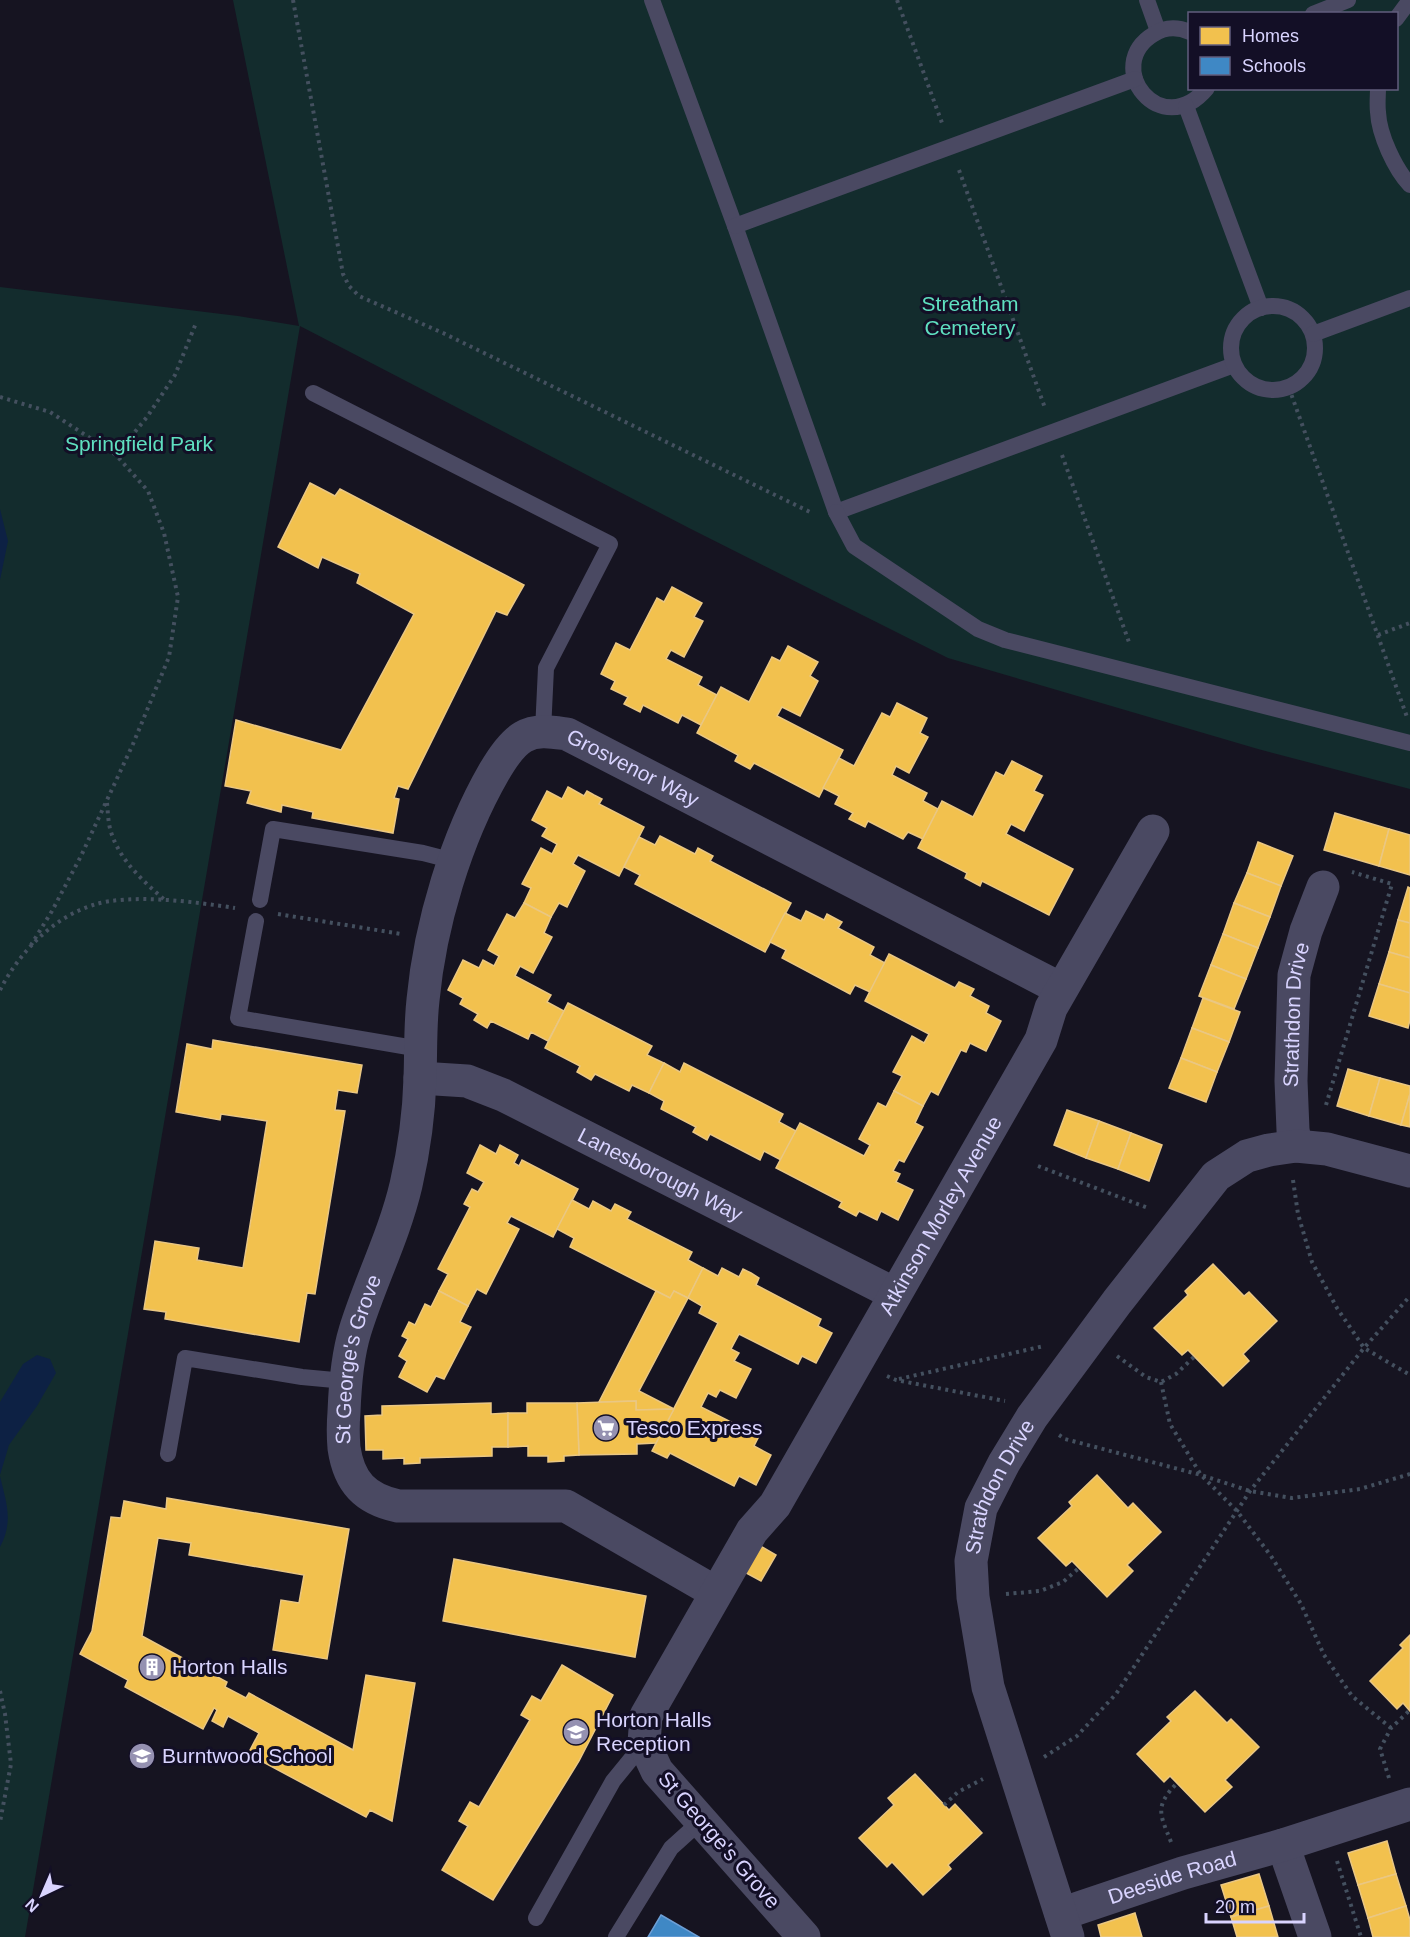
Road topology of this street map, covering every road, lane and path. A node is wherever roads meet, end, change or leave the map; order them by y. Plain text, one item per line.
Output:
1 (292, 0) edge
2 (652, 0) edge
3 (897, 0) edge
4 (1147, 0) edge
5 (1348, 0) edge
6 (1410, 0) edge
7 (1318, 12) edge
8 (1398, 16) edge
9 (1158, 31) junction
10 (1188, 32) edge
11 (1135, 79) junction
12 (1205, 90) edge
13 (1378, 90) edge
14 (1186, 106) junction
15 (951, 147) junction
16 (1410, 185) edge
17 (735, 226) junction
18 (1410, 298) edge
19 (1261, 308) junction
20 (196, 323) dead end
21 (1313, 334) junction
22 (1234, 365) junction
23 (1289, 388) junction
24 (313, 393) dead end
25 (0, 397) edge
26 (1053, 432) junction
27 (116, 455) junction
28 (836, 513) junction
29 (1410, 623) edge
30 (1378, 635) junction
31 (1141, 675) junction
32 (1410, 724) edge
33 (543, 731) junction
34 (1410, 743) edge
35 (106, 802) junction
36 (1153, 831) dead end
37 (454, 861) junction
38 (1323, 887) joint
39 (167, 901) junction
40 (235, 908) dead end
41 (262, 912) junction
42 (433, 939) junction
43 (31, 945) junction
44 (1061, 989) junction
45 (0, 990) edge
46 (420, 1064) junction
47 (1324, 1111) dead end
48 (1292, 1147) junction
49 (1038, 1166) dead end
50 (1410, 1172) edge
51 (1178, 1225) junction
52 (895, 1294) junction
53 (1410, 1296) edge
54 (1090, 1338) junction
55 (1364, 1348) junction
56 (1194, 1356) dead end
57 (856, 1360) junction
58 (1410, 1375) edge
59 (896, 1380) junction
60 (345, 1381) junction
61 (1161, 1382) junction
62 (1032, 1417) junction
63 (168, 1454) dead end
64 (1410, 1474) edge
65 (1201, 1475) junction
66 (1250, 1491) junction
67 (1236, 1511) junction
68 (1079, 1568) dead end
69 (715, 1592) junction
70 (973, 1598) junction
71 (0, 1691) edge
72 (1409, 1711) edge
73 (1391, 1728) junction
74 (644, 1743) junction
75 (1015, 1768) junction
76 (1177, 1783) dead end
77 (944, 1805) dead end
78 (1404, 1806) edge
79 (702, 1820) junction
80 (0, 1822) edge
81 (1283, 1845) junction
82 (1337, 1860) dead end
83 (1183, 1874) junction
84 (536, 1918) dead end
85 (1064, 1926) edge
86 (616, 1937) edge
87 (804, 1937) edge
88 (1316, 1937) edge
89 (1361, 1937) edge

1 - 28 path
2 - 17 lane
3 - 15 path
4 - 9 lane
5 - 7 lane
6 - 8 lane
9 - 10 lane
9 - 11 lane
11 - 14 lane
11 - 15 lane
12 - 14 lane
13 - 16 lane
14 - 19 lane
15 - 17 lane
15 - 26 path
17 - 28 lane
18 - 21 lane
19 - 21 lane
19 - 22 lane
20 - 27 path
21 - 23 lane
22 - 23 lane
22 - 26 lane
23 - 30 path
24 - 33 lane
25 - 27 path
26 - 28 lane
26 - 31 path
27 - 35 path
28 - 31 lane
29 - 30 path
30 - 32 path
31 - 34 lane
33 - 37 street, Grosvenor Way
33 - 44 street, Grosvenor Way
35 - 39 path
35 - 43 path
36 - 44 street, Atkinson Morley Avenue
37 - 41 lane
37 - 42 street, Grosvenor Way
38 - 47 path
38 - 48 street, Strathdon Drive
39 - 40 path
39 - 43 path
41 - 42 path
41 - 46 lane
42 - 46 street, Grosvenor Way
43 - 45 path
44 - 52 street, Atkinson Morley Avenue
46 - 52 street, Lanesborough Way
46 - 60 street, St George's Grove
48 - 50 street, Strathdon Drive
48 - 51 street, Strathdon Drive
48 - 55 path
49 - 51 path
51 - 54 street, Strathdon Drive
52 - 57 street, Atkinson Morley Avenue
53 - 55 path
54 - 59 path
54 - 61 path
54 - 62 street, Strathdon Drive
55 - 58 path
55 - 66 path
56 - 61 path
57 - 59 path
57 - 69 street, Atkinson Morley Avenue
59 - 62 path
60 - 63 lane
60 - 69 street, St George's Grove
61 - 65 path
62 - 65 path
62 - 70 street, Strathdon Drive
64 - 66 path
65 - 66 path
65 - 67 path
66 - 67 path
67 - 73 path
67 - 75 path
68 - 70 path
69 - 74 street
70 - 75 street, Strathdon Drive
71 - 80 path
72 - 73 path
73 - 78 path
74 - 79 street, St George's Grove
74 - 84 lane
75 - 77 path
75 - 85 street, Strathdon Drive
76 - 83 path
78 - 81 street, Deeside Road
79 - 86 lane
79 - 87 street, St George's Grove
81 - 83 street, Deeside Road
81 - 88 street
82 - 89 path
83 - 85 street, Deeside Road

